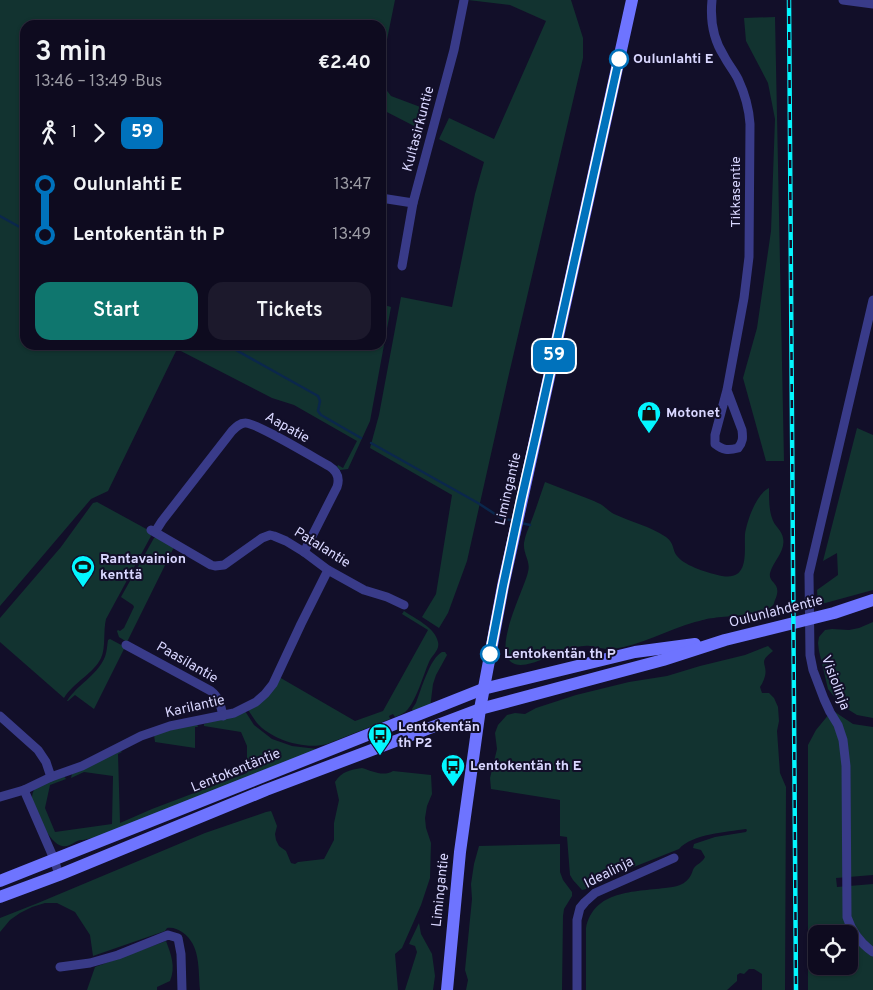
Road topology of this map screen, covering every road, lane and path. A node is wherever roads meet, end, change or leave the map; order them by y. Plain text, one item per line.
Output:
1 (464, 0) edge
2 (632, 0) edge
3 (712, 0) edge
4 (843, 0) edge
5 (873, 4) edge
6 (386, 199) edge
7 (413, 204) junction
8 (402, 266) dead end
9 (873, 300) edge
10 (727, 390) junction
11 (153, 531) joint
12 (304, 552) junction
13 (328, 570) junction
14 (873, 600) edge
15 (404, 604) dead end
16 (873, 607) edge
17 (834, 613) junction
18 (725, 640) junction
19 (126, 644) dead end
20 (483, 689) junction
21 (480, 709) junction
22 (0, 716) edge
23 (223, 716) junction
24 (51, 777) junction
25 (24, 790) junction
26 (0, 797) edge
27 (674, 858) dead end
28 (54, 859) junction
29 (60, 875) junction
30 (0, 881) edge
31 (0, 897) edge
32 (873, 952) edge
33 (60, 968) dead end
34 (182, 990) edge
35 (447, 990) edge
36 (577, 990) edge

1 - 7 street, Kultasirkuntie
2 - 20 main road, Limingantie
3 - 10 street, Tikkasentie
4 - 5 street
6 - 7 street
7 - 8 street, Kultasirkuntie
9 - 32 street, Visiolinja
10 - 10 street, Tikkasentie
11 - 12 street, Patalantie
11 - 12 street, Aapatie
12 - 13 street, Patalantie
13 - 15 street, Patalantie
13 - 23 street, Karilantie
14 - 17 main road, Oulunlahdentie
16 - 17 main road, Oulunlahdentie
17 - 18 main road, Oulunlahdentie
18 - 20 main road, Oulunlahdentie
18 - 21 main road, Oulunlahdentie
19 - 23 street, Paasilantie
20 - 21 main road, Limingantie
20 - 28 main road, Lentokentäntie
21 - 29 main road, Lentokentäntie
21 - 35 main road, Limingantie
22 - 24 street
23 - 24 street, Karilantie
24 - 25 street, Karilantie
25 - 26 street, Karilantie
25 - 28 street
27 - 36 street, Idealinja
28 - 29 street
28 - 30 main road, Lentokentäntie
29 - 31 main road, Lentokentäntie
33 - 34 street

